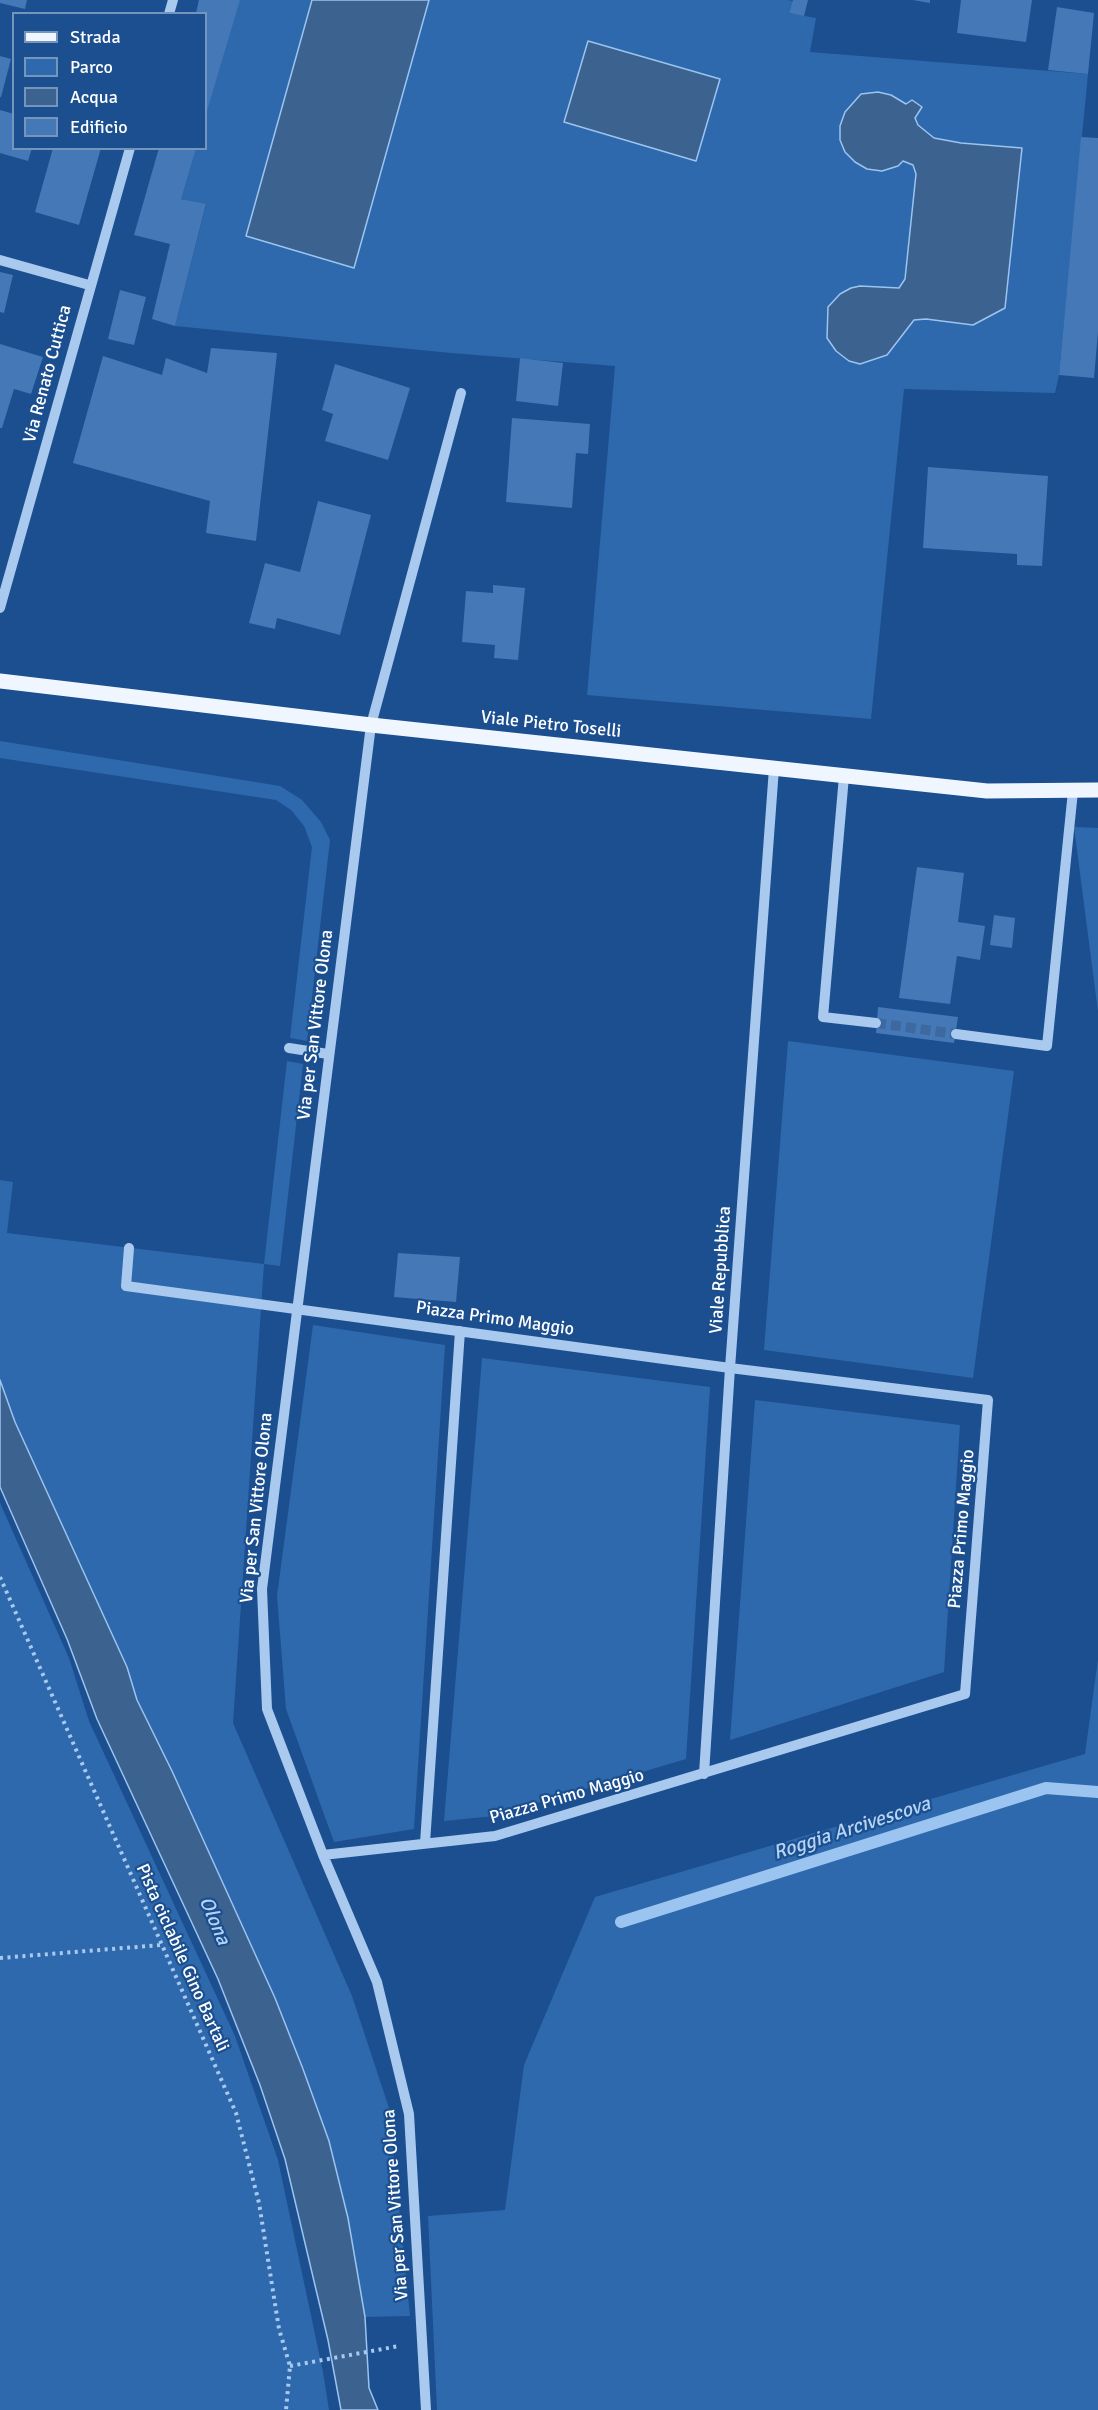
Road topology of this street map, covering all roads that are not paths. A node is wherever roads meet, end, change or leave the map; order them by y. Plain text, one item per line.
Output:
1 (128, 150) edge
2 (0, 260) edge
3 (89, 285) junction
4 (461, 393) dead end
5 (0, 608) edge
6 (0, 681) edge
7 (371, 725) junction
8 (774, 768) junction
9 (844, 776) junction
10 (1073, 790) junction
11 (1098, 790) edge
12 (876, 1023) tunnel mouth
13 (956, 1034) tunnel mouth
14 (289, 1048) dead end
15 (328, 1054) junction
16 (129, 1248) dead end
17 (296, 1309) junction
18 (460, 1331) junction
19 (730, 1368) junction
20 (704, 1774) junction
21 (425, 1843) junction
22 (323, 1855) junction
23 (426, 2410) edge

1 - 3 street, Via Renato Cuttica
2 - 3 street
3 - 5 street, Via Renato Cuttica
4 - 7 street, Via per San Vittore Olona
6 - 7 main road, Viale Pietro Toselli
7 - 8 main road, Viale Pietro Toselli
7 - 15 street, Via per San Vittore Olona
8 - 9 main road, Viale Pietro Toselli
8 - 19 street, Viale Repubblica
9 - 10 main road, Viale Pietro Toselli
9 - 12 street
10 - 11 main road, Viale Pietro Toselli
10 - 13 street
14 - 15 street
15 - 17 street, Via per San Vittore Olona
16 - 17 street, Piazza Primo Maggio
17 - 18 street, Piazza Primo Maggio
17 - 22 street, Via per San Vittore Olona
18 - 19 street, Piazza Primo Maggio
18 - 21 street
19 - 20 street, Viale Repubblica
19 - 20 street, Piazza Primo Maggio
20 - 21 street, Piazza Primo Maggio
21 - 22 street, Piazza Primo Maggio
22 - 23 street, Via per San Vittore Olona

